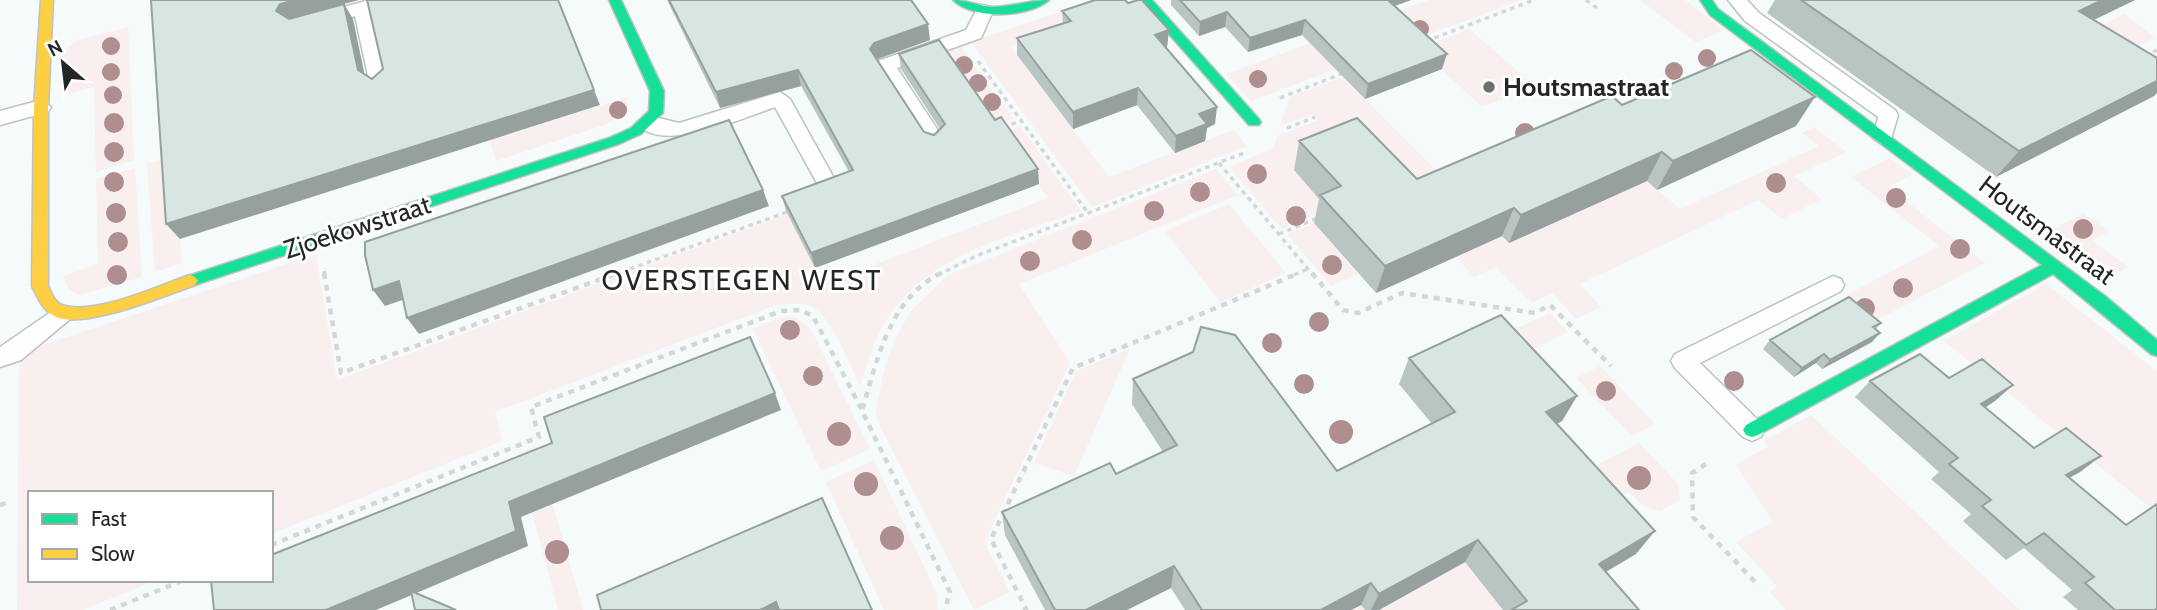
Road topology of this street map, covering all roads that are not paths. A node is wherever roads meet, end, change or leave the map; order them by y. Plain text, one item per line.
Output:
1 (47, 0) edge
2 (390, 0) edge
3 (614, 0) edge
4 (959, 0) edge
5 (1043, 0) edge
6 (1145, 0) edge
7 (1706, 0) edge
8 (1737, 0) edge
9 (362, 8) junction
10 (984, 11) junction
11 (298, 26) edge
12 (380, 85) edge
13 (41, 107) junction
14 (0, 118) edge
15 (647, 122) junction
16 (1254, 122) dead end
17 (1883, 138) junction
18 (935, 141) edge
19 (825, 180) edge
20 (2054, 266) junction
21 (1833, 285) dead end
22 (61, 314) junction
23 (2157, 349) edge
24 (0, 357) edge
25 (1752, 430) joint

1 - 13 street
2 - 9 lane
3 - 15 street
4 - 10 street
5 - 10 street
6 - 16 street
7 - 17 street, Houtsmastraat
8 - 17 lane
9 - 11 lane
9 - 12 lane
10 - 18 lane
13 - 14 lane
13 - 22 street
15 - 19 lane
15 - 22 street, Zjoekowstraat
17 - 20 street, Houtsmastraat
20 - 23 street, Houtsmastraat
20 - 25 street
21 - 25 lane
22 - 24 lane

